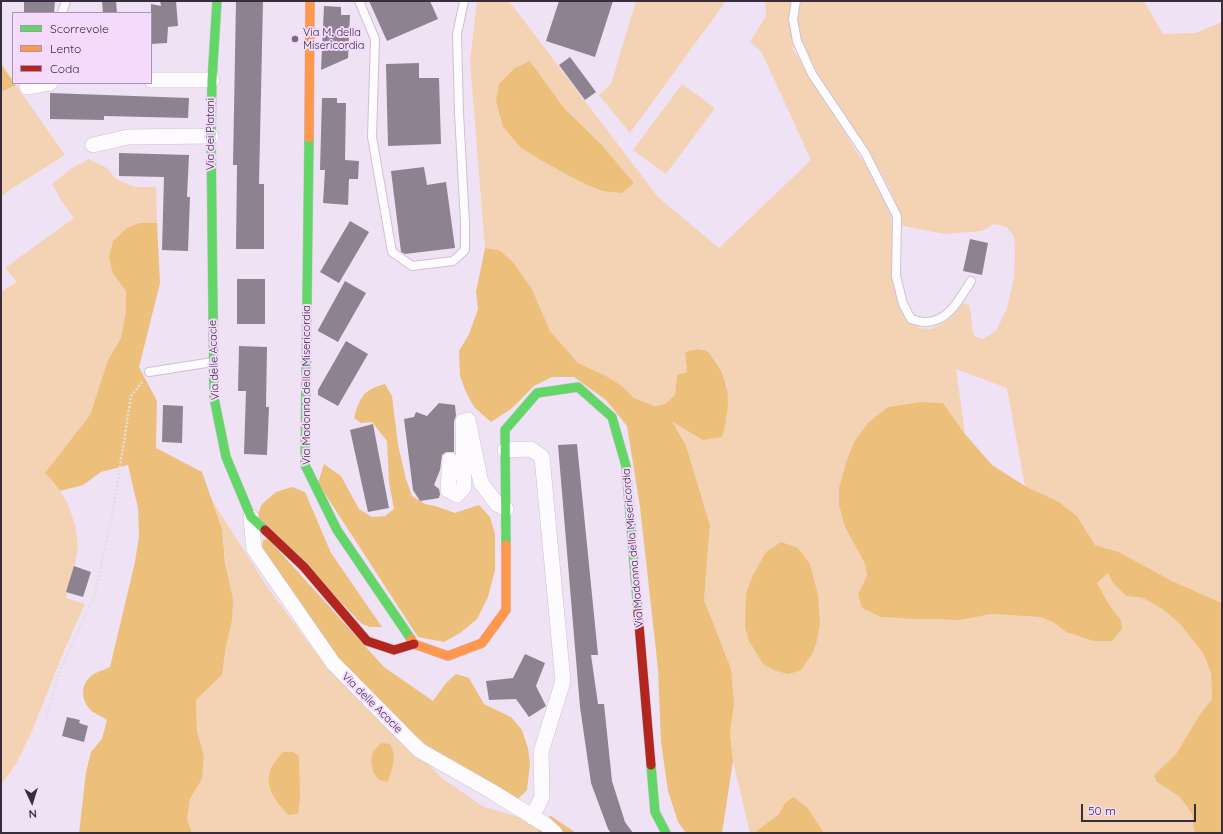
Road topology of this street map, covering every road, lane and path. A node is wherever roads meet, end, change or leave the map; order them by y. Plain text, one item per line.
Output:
1 (66, 1) edge
2 (217, 1) edge
3 (310, 1) edge
4 (359, 1) edge
5 (464, 1) edge
6 (796, 1) edge
7 (62, 12) edge
8 (152, 80) edge
9 (212, 80) junction
10 (44, 84) edge
11 (27, 87) dead end
12 (211, 136) junction
13 (93, 145) dead end
14 (212, 268) joint
15 (971, 281) dead end
16 (214, 361) junction
17 (149, 372) joint
18 (505, 450) junction
19 (450, 460) dead end
20 (506, 508) junction
21 (251, 517) junction
22 (414, 644) junction
23 (45, 723) dead end
24 (532, 817) junction
25 (555, 833) edge
26 (666, 833) edge

1 - 7 lane
2 - 9 main road, Via dei Platani
3 - 22 main road, Via Madonna della Misericordia
4 - 5 lane
6 - 15 lane
8 - 9 street
9 - 12 main road, Via dei Platani
10 - 11 street
12 - 13 street
12 - 14 main road, Via dei Platani
14 - 16 main road, Via delle Acacie
16 - 17 lane
16 - 21 main road, Via delle Acacie
17 - 23 path
18 - 20 main road, Via Madonna della Misericordia
18 - 24 street
18 - 26 main road, Via Madonna della Misericordia
19 - 20 street
20 - 22 main road, Via Madonna della Misericordia
21 - 22 main road, Via delle Acacie
21 - 24 street, Via delle Acacie
24 - 25 street, Via delle Acacie

